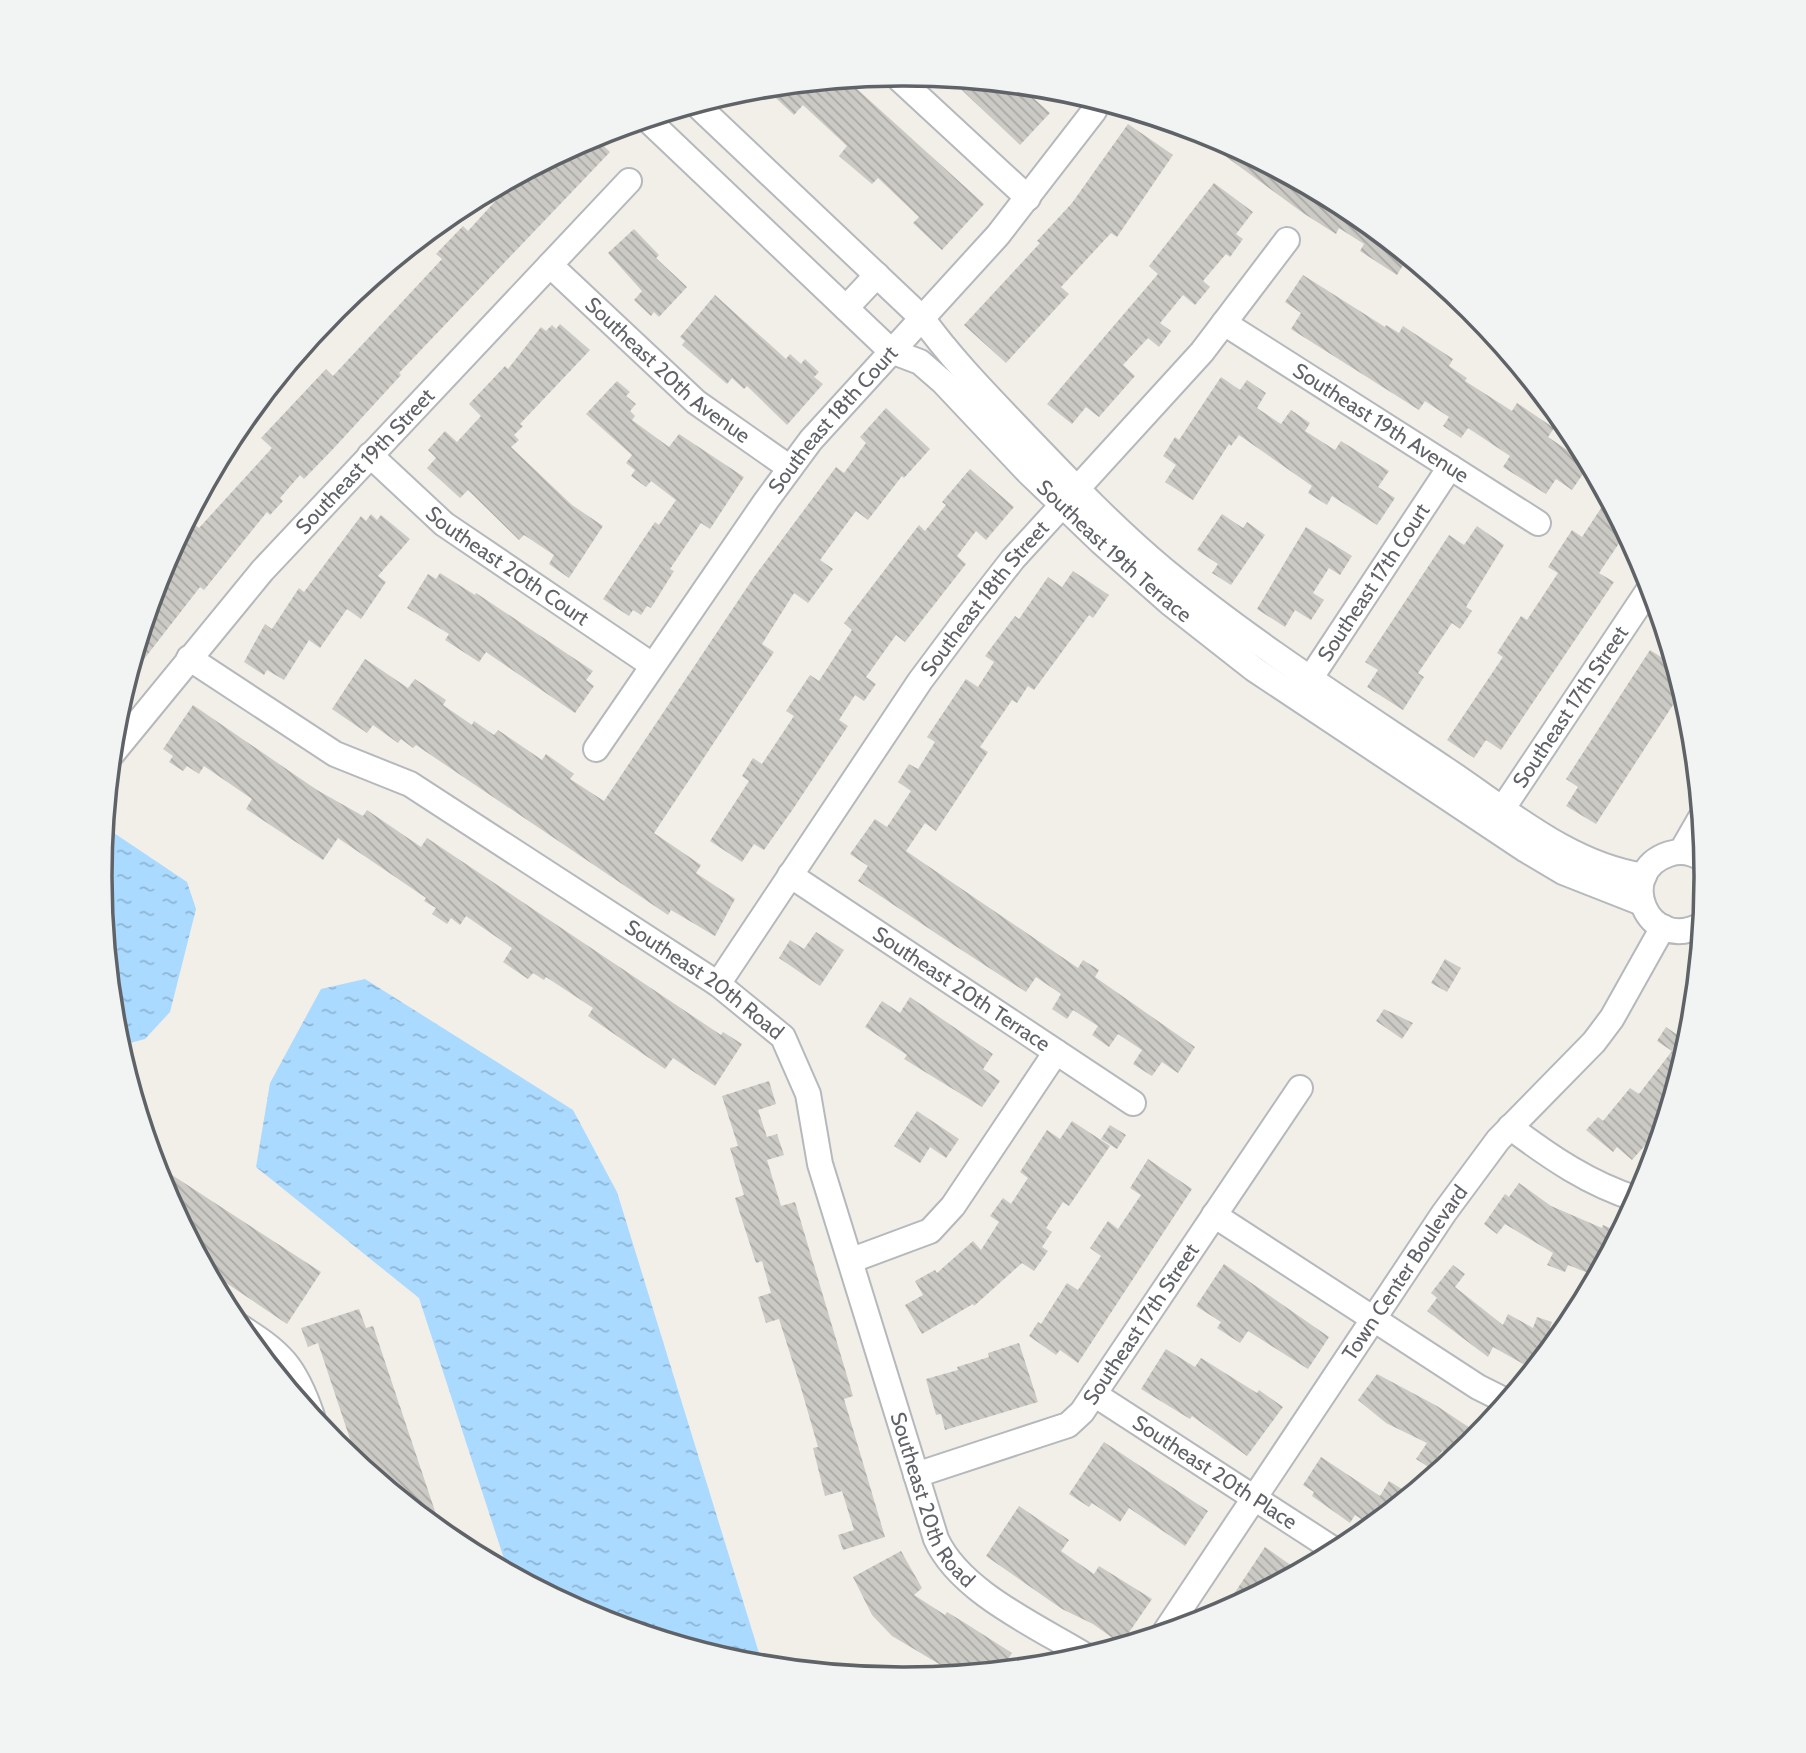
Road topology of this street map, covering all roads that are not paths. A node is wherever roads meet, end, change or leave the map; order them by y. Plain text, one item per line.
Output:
1 (907, 86) edge
2 (1094, 110) dead end
3 (704, 112) edge
4 (655, 126) edge
5 (629, 181) dead end
6 (1028, 198) junction
7 (1287, 240) dead end
8 (550, 265) junction
9 (877, 275) junction
10 (846, 308) junction
11 (922, 317) junction
12 (1224, 323) junction
13 (891, 351) junction
14 (370, 455) junction
15 (1450, 467) junction
16 (790, 468) junction
17 (1070, 497) junction
18 (1538, 523) dead end
19 (1643, 598) edge
20 (189, 658) junction
21 (652, 665) junction
22 (1303, 688) junction
23 (124, 739) edge
24 (596, 749) dead end
25 (1497, 817) junction
26 (1692, 832) edge
27 (1681, 852) junction
28 (1693, 856) edge
29 (790, 875) junction
30 (1644, 876) junction
31 (1642, 903) junction
32 (1663, 927) junction
33 (1692, 928) edge
34 (718, 984) junction
35 (1056, 1052) junction
36 (1300, 1088) dead end
37 (1133, 1103) dead end
38 (1510, 1127) junction
39 (1626, 1195) edge
40 (1214, 1215) junction
41 (852, 1260) junction
42 (1373, 1319) junction
43 (266, 1344) edge
44 (303, 1392) edge
45 (1094, 1394) junction
46 (1499, 1397) edge
47 (916, 1475) junction
48 (1254, 1498) junction
49 (1325, 1544) edge
50 (1174, 1619) edge
51 (1074, 1648) edge

1 - 6 street
2 - 6 street, Southeast 18th Court
3 - 9 street, Southeast 19th Terrace
4 - 10 street, Southeast 19th Terrace
5 - 8 street, Southeast 19th Street
6 - 11 street, Southeast 18th Court
7 - 12 street, Southeast 18th Street
8 - 14 street, Southeast 19th Street
8 - 16 street, Southeast 20th Avenue
9 - 10 street
9 - 11 street, Southeast 19th Terrace
10 - 13 street, Southeast 19th Terrace
11 - 13 street, Southeast 18th Court
11 - 17 street, Southeast 19th Terrace
12 - 15 street, Southeast 19th Avenue
12 - 17 street, Southeast 18th Street
13 - 16 street, Southeast 18th Court
13 - 17 street, Southeast 19th Terrace
14 - 20 street, Southeast 19th Street
14 - 21 street, Southeast 20th Court
15 - 18 street, Southeast 19th Avenue
15 - 22 street, Southeast 17th Court
16 - 21 street, Southeast 18th Court
17 - 22 street, Southeast 19th Terrace
17 - 29 street, Southeast 18th Street
19 - 25 street, Southeast 17th Street
20 - 23 street, Southeast 19th Street
20 - 34 street, Southeast 20th Road
21 - 24 street, Southeast 18th Court
22 - 25 street, Southeast 19th Terrace
25 - 30 street, Southeast 19th Terrace
25 - 31 street, Southeast 19th Terrace
26 - 27 street
27 - 28 street
27 - 30 street
29 - 34 street, Southeast 18th Street
29 - 35 street, Southeast 20th Terrace
30 - 31 street
31 - 32 street
32 - 33 street
32 - 38 street, Town Center Boulevard
34 - 41 street, Southeast 20th Road
35 - 37 street, Southeast 20th Terrace
35 - 41 street
36 - 40 street, Southeast 17th Street
38 - 39 street
38 - 42 street, Town Center Boulevard
40 - 42 street
40 - 45 street, Southeast 17th Street
41 - 47 street, Southeast 20th Road
42 - 46 street
42 - 48 street, Town Center Boulevard
43 - 44 street
45 - 47 street, Southeast 17th Street
45 - 48 street, Southeast 20th Place
47 - 51 street, Southeast 20th Road
48 - 49 street, Southeast 20th Place
48 - 50 street, Town Center Boulevard

